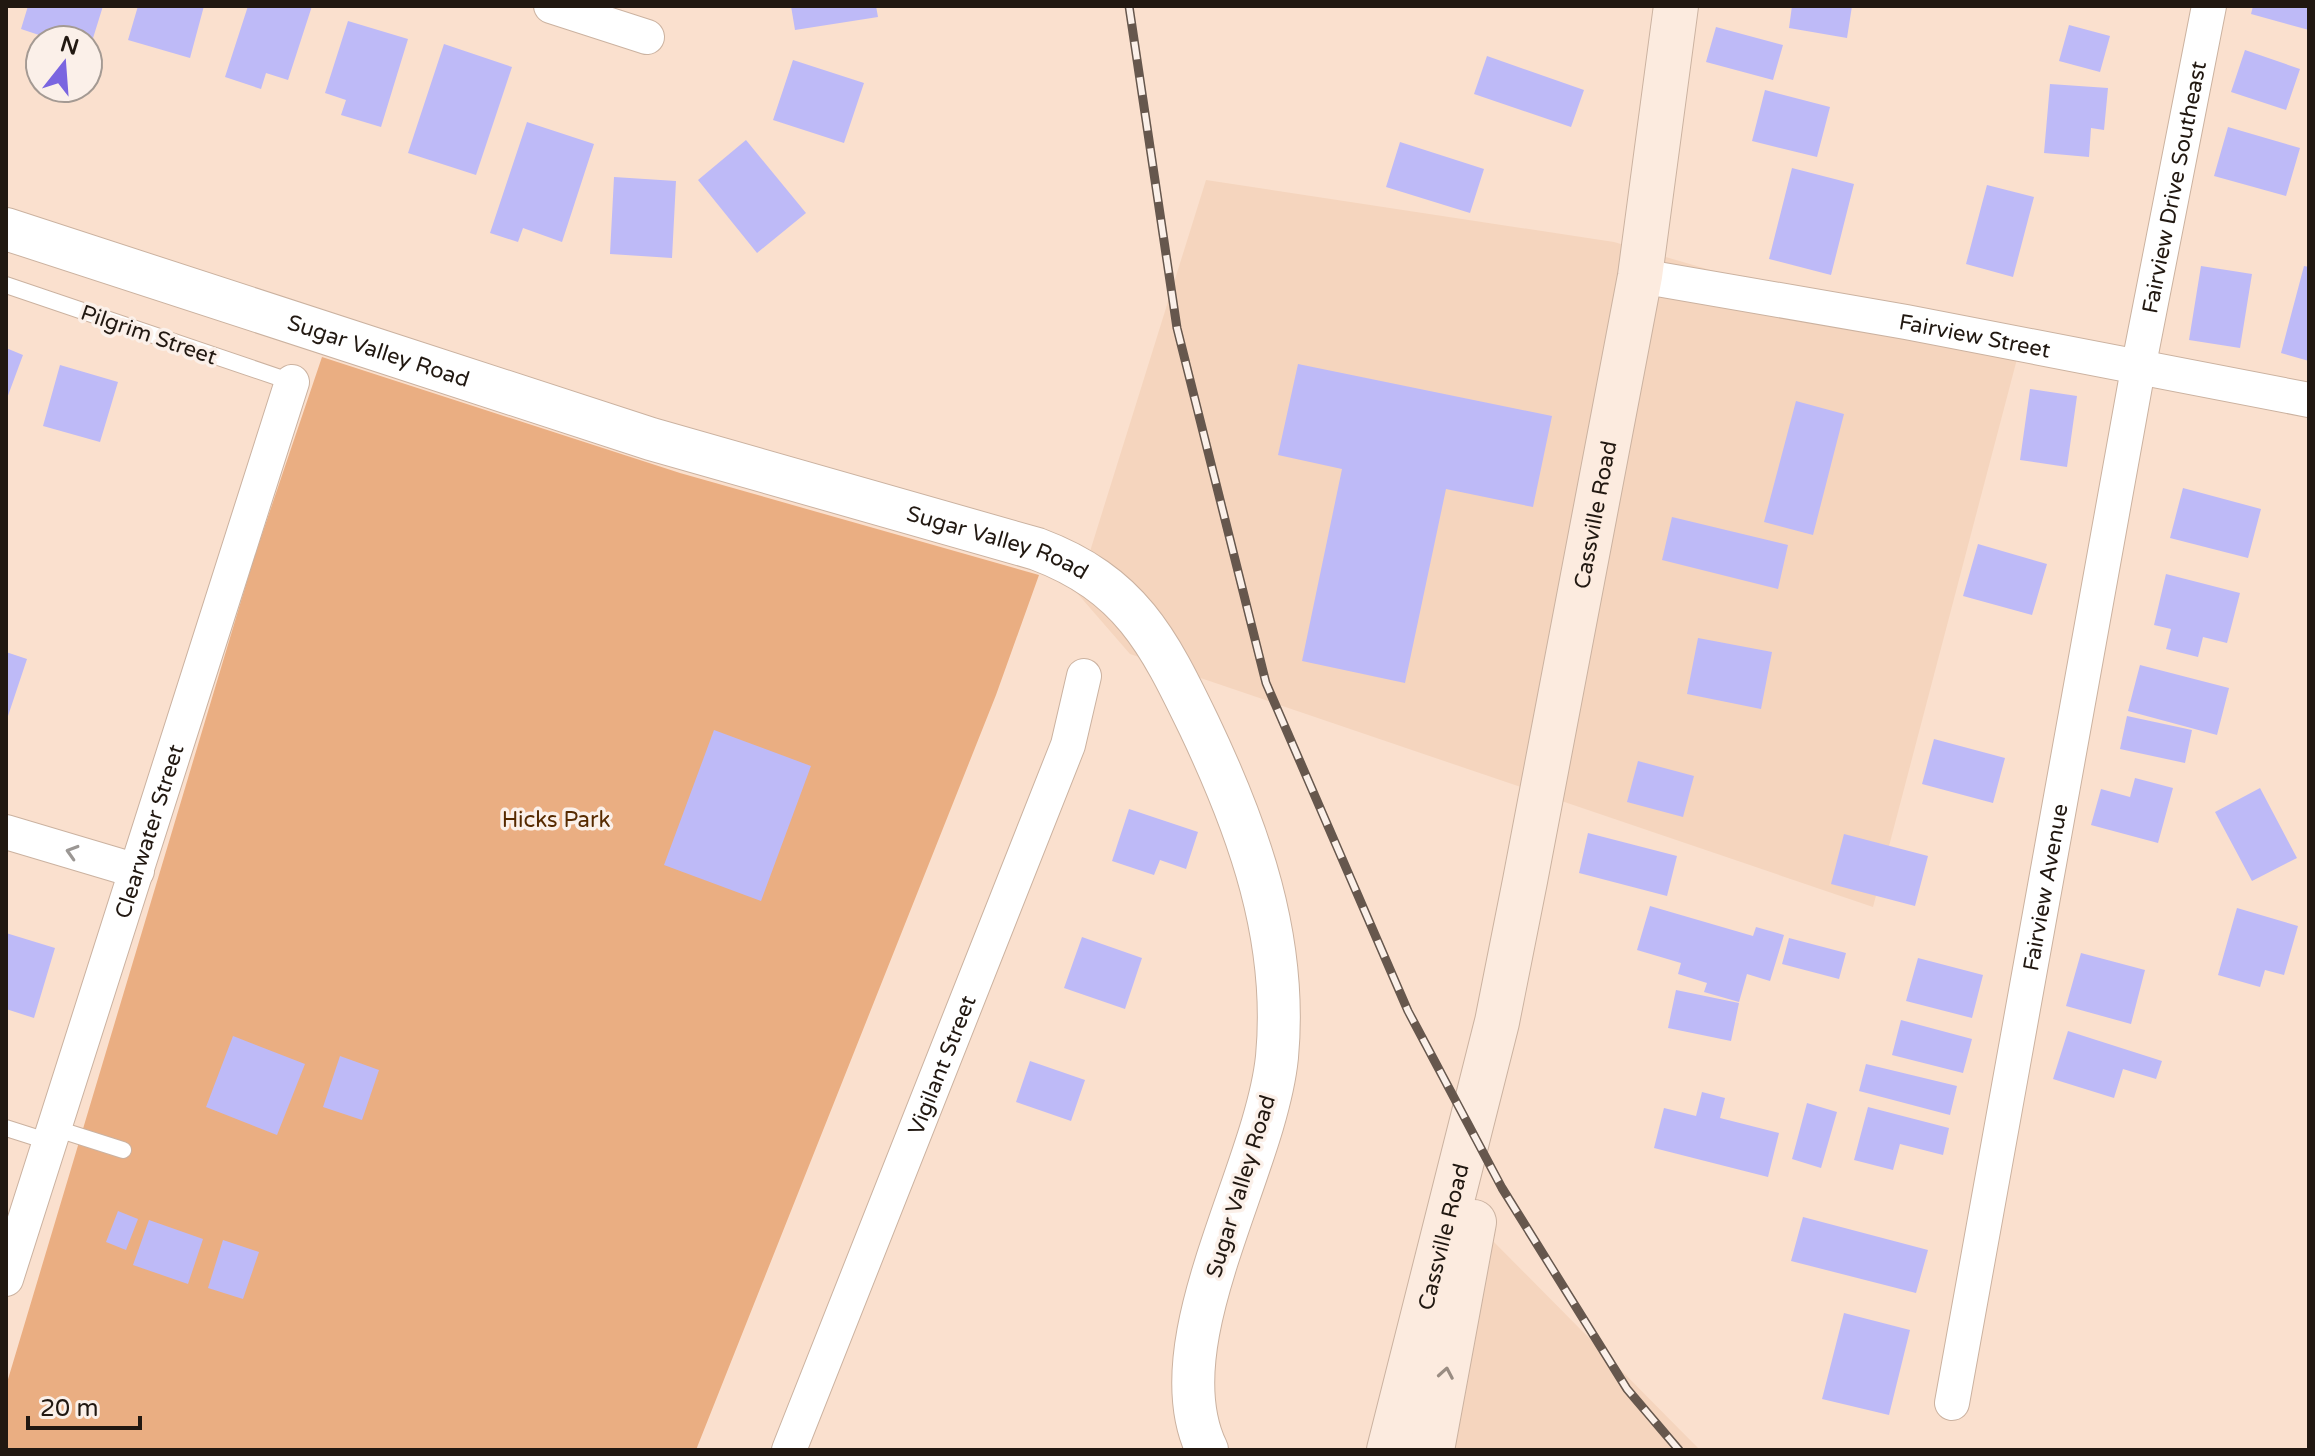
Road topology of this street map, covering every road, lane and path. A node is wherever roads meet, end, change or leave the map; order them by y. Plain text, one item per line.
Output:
1 (551, 6) edge
2 (1676, 6) edge
3 (2209, 6) edge
4 (647, 37) dead end
5 (6, 229) edge
6 (1640, 276) junction
7 (6, 285) edge
8 (2138, 369) junction
9 (292, 382) joint
10 (2309, 400) edge
11 (1084, 676) dead end
12 (6, 832) edge
13 (137, 871) junction
14 (6, 1128) edge
15 (52, 1135) junction
16 (123, 1150) dead end
17 (6, 1279) edge
18 (1952, 1403) dead end
19 (1399, 1447) edge
20 (789, 1450) edge
21 (1207, 1450) edge

1 - 4 street
2 - 6 main road, Cassville Road
3 - 8 street, Fairview Drive Southeast
5 - 21 street, Sugar Valley Road
6 - 8 street, Fairview Street
6 - 19 main road, Cassville Road
7 - 9 lane, Pilgrim Street
8 - 10 street, Fairview Street
8 - 18 street, Fairview Avenue
9 - 13 street, Clearwater Street
11 - 20 street, Vigilant Street
13 -> 12 street
13 - 15 street, Clearwater Street
14 - 15 lane
15 - 16 lane
15 - 17 street, Clearwater Street

